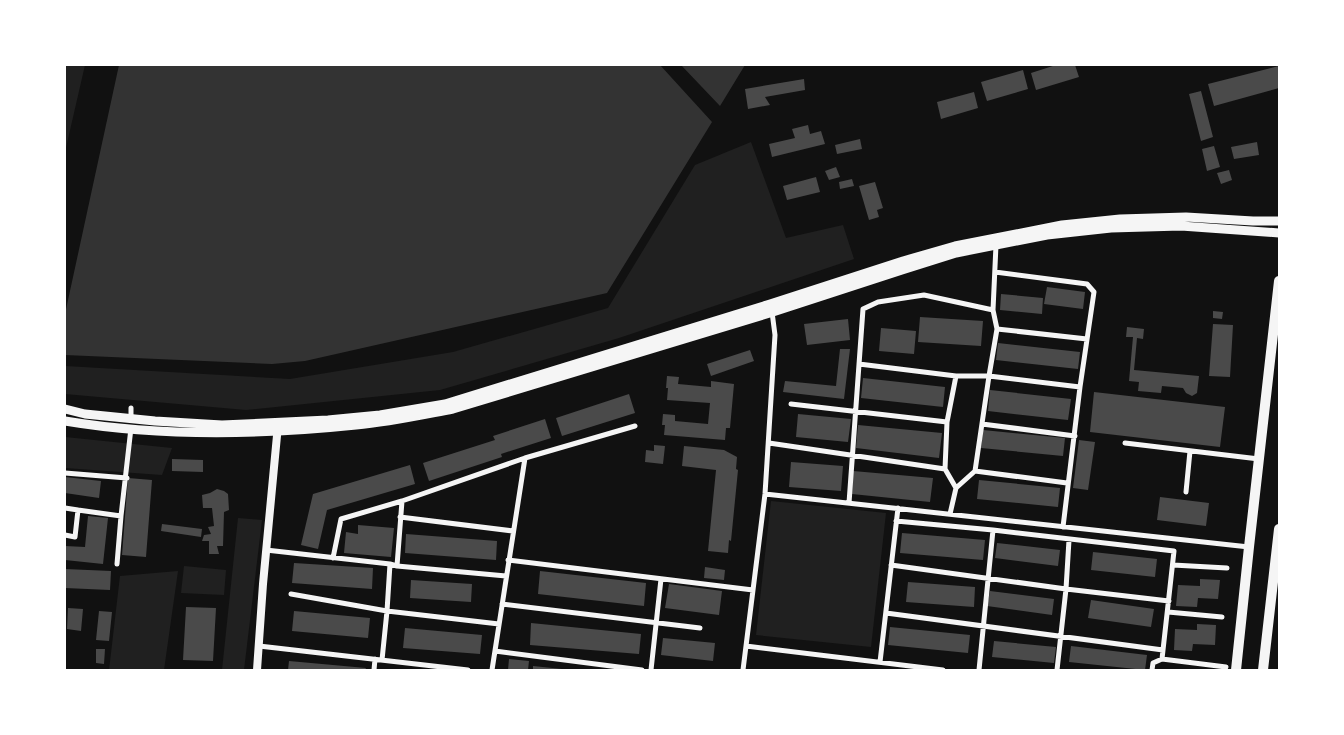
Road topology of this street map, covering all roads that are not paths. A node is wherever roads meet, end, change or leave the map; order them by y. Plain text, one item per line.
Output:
1 (1279, 221) edge
2 (1279, 233) edge
3 (996, 245) junction
4 (995, 272) junction
5 (1279, 281) edge
6 (771, 308) junction
7 (993, 310) junction
8 (996, 329) junction
9 (1087, 339) junction
10 (859, 364) junction
11 (956, 376) junction
12 (989, 376) junction
13 (1080, 387) junction
14 (791, 404) dead end
15 (131, 408) dead end
16 (65, 410) edge
17 (856, 412) junction
18 (131, 419) junction
19 (65, 421) edge
20 (947, 422) junction
21 (982, 424) junction
22 (278, 426) junction
23 (635, 426) dead end
24 (131, 429) junction
25 (1074, 436) junction
26 (768, 443) junction
27 (1124, 443) dead end
28 (1190, 451) junction
29 (852, 456) junction
30 (524, 458) junction
31 (1259, 459) junction
32 (945, 469) junction
33 (975, 471) junction
34 (65, 473) edge
35 (126, 478) junction
36 (1067, 483) junction
37 (956, 488) junction
38 (1186, 492) dead end
39 (765, 494) junction
40 (402, 501) junction
41 (849, 503) junction
42 (65, 508) edge
43 (898, 508) junction
44 (78, 510) junction
45 (950, 514) junction
46 (122, 516) junction
47 (400, 517) junction
48 (896, 521) junction
49 (1063, 526) junction
50 (1279, 529) edge
51 (993, 530) junction
52 (513, 531) junction
53 (65, 535) edge
54 (1069, 540) junction
55 (1249, 547) junction
56 (266, 550) junction
57 (333, 558) junction
58 (508, 560) junction
59 (117, 564) dead end
60 (390, 564) junction
61 (891, 565) junction
62 (1173, 565) junction
63 (397, 566) junction
64 (1227, 568) dead end
65 (506, 576) junction
66 (988, 578) junction
67 (661, 579) junction
68 (1066, 589) junction
69 (752, 590) junction
70 (291, 594) dead end
71 (1169, 601) junction
72 (502, 604) junction
73 (387, 611) junction
74 (1168, 612) junction
75 (886, 613) junction
76 (1222, 617) dead end
77 (656, 622) junction
78 (499, 624) junction
79 (983, 626) junction
80 (700, 628) dead end
81 (1061, 636) junction
82 (259, 646) junction
83 (746, 646) junction
84 (1163, 650) junction
85 (495, 651) junction
86 (375, 659) junction
87 (1162, 659) junction
88 (382, 660) junction
89 (880, 662) junction
90 (890, 664) junction
91 (1226, 667) dead end
92 (257, 670) edge
93 (374, 670) edge
94 (468, 670) edge
95 (492, 670) edge
96 (642, 670) edge
97 (651, 670) edge
98 (743, 670) edge
99 (889, 670) edge
100 (943, 670) edge
101 (979, 670) edge
102 (1057, 670) edge
103 (1152, 670) edge
104 (1236, 670) edge
105 (1263, 670) edge

1 - 6 main road
2 - 3 main road
3 - 4 street
3 - 6 main road
4 - 7 street
4 - 9 street
5 - 31 main road
6 - 22 main road
6 - 26 street
7 - 8 street
7 - 10 street
8 - 9 street
8 - 12 street
9 - 13 street
10 - 11 street
10 - 17 street
11 - 12 street
11 - 20 street
12 - 13 street
12 - 21 street
13 - 25 street
14 - 17 street
15 - 18 street
16 - 18 main road
17 - 20 street
17 - 29 street
18 - 22 main road
18 - 24 street
19 - 24 main road
20 - 32 street
21 - 25 street
21 - 33 street
22 - 24 main road
22 - 56 street
23 - 30 street
24 - 35 street
25 - 36 street
26 - 29 street
26 - 39 street
27 - 28 street
28 - 31 street
28 - 38 street
29 - 32 street
29 - 41 street
30 - 40 street
30 - 52 street
31 - 55 main road
32 - 37 street
33 - 36 street
33 - 37 street
34 - 35 street
35 - 46 street
36 - 49 street
37 - 45 street
39 - 41 street
39 - 69 street
40 - 47 street
40 - 57 street
41 - 43 street
42 - 44 street
43 - 45 street
43 - 48 street
44 - 46 street
44 - 53 street
45 - 49 street
46 - 59 street
47 - 52 street
47 - 63 street
48 - 51 street
48 - 61 street
49 - 55 street
50 - 105 main road
51 - 54 street
51 - 66 street
52 - 58 street
54 - 62 street
54 - 68 street
55 - 104 main road
56 - 57 street
56 - 82 street
57 - 60 street
58 - 65 street
58 - 67 street
60 - 63 street
60 - 73 street
61 - 66 street
61 - 75 street
62 - 64 street
62 - 71 street
63 - 65 street
65 - 72 street
66 - 68 street
66 - 79 street
67 - 69 street
67 - 77 street
68 - 71 street
68 - 81 street
69 - 83 street
70 - 73 street
71 - 74 street
72 - 77 street
72 - 78 street
73 - 78 street
73 - 88 street
74 - 76 street
74 - 84 street
75 - 79 street
75 - 89 street
77 - 80 street
77 - 97 street
78 - 85 street
79 - 81 street
79 - 101 street
81 - 84 street
81 - 102 street
82 - 86 street
82 - 92 street
83 - 89 street
83 - 98 street
84 - 87 street
85 - 95 street
85 - 96 street
86 - 88 street
86 - 93 street
87 - 91 street
87 - 103 street
88 - 94 street
89 - 90 street
90 - 99 street
90 - 100 street

